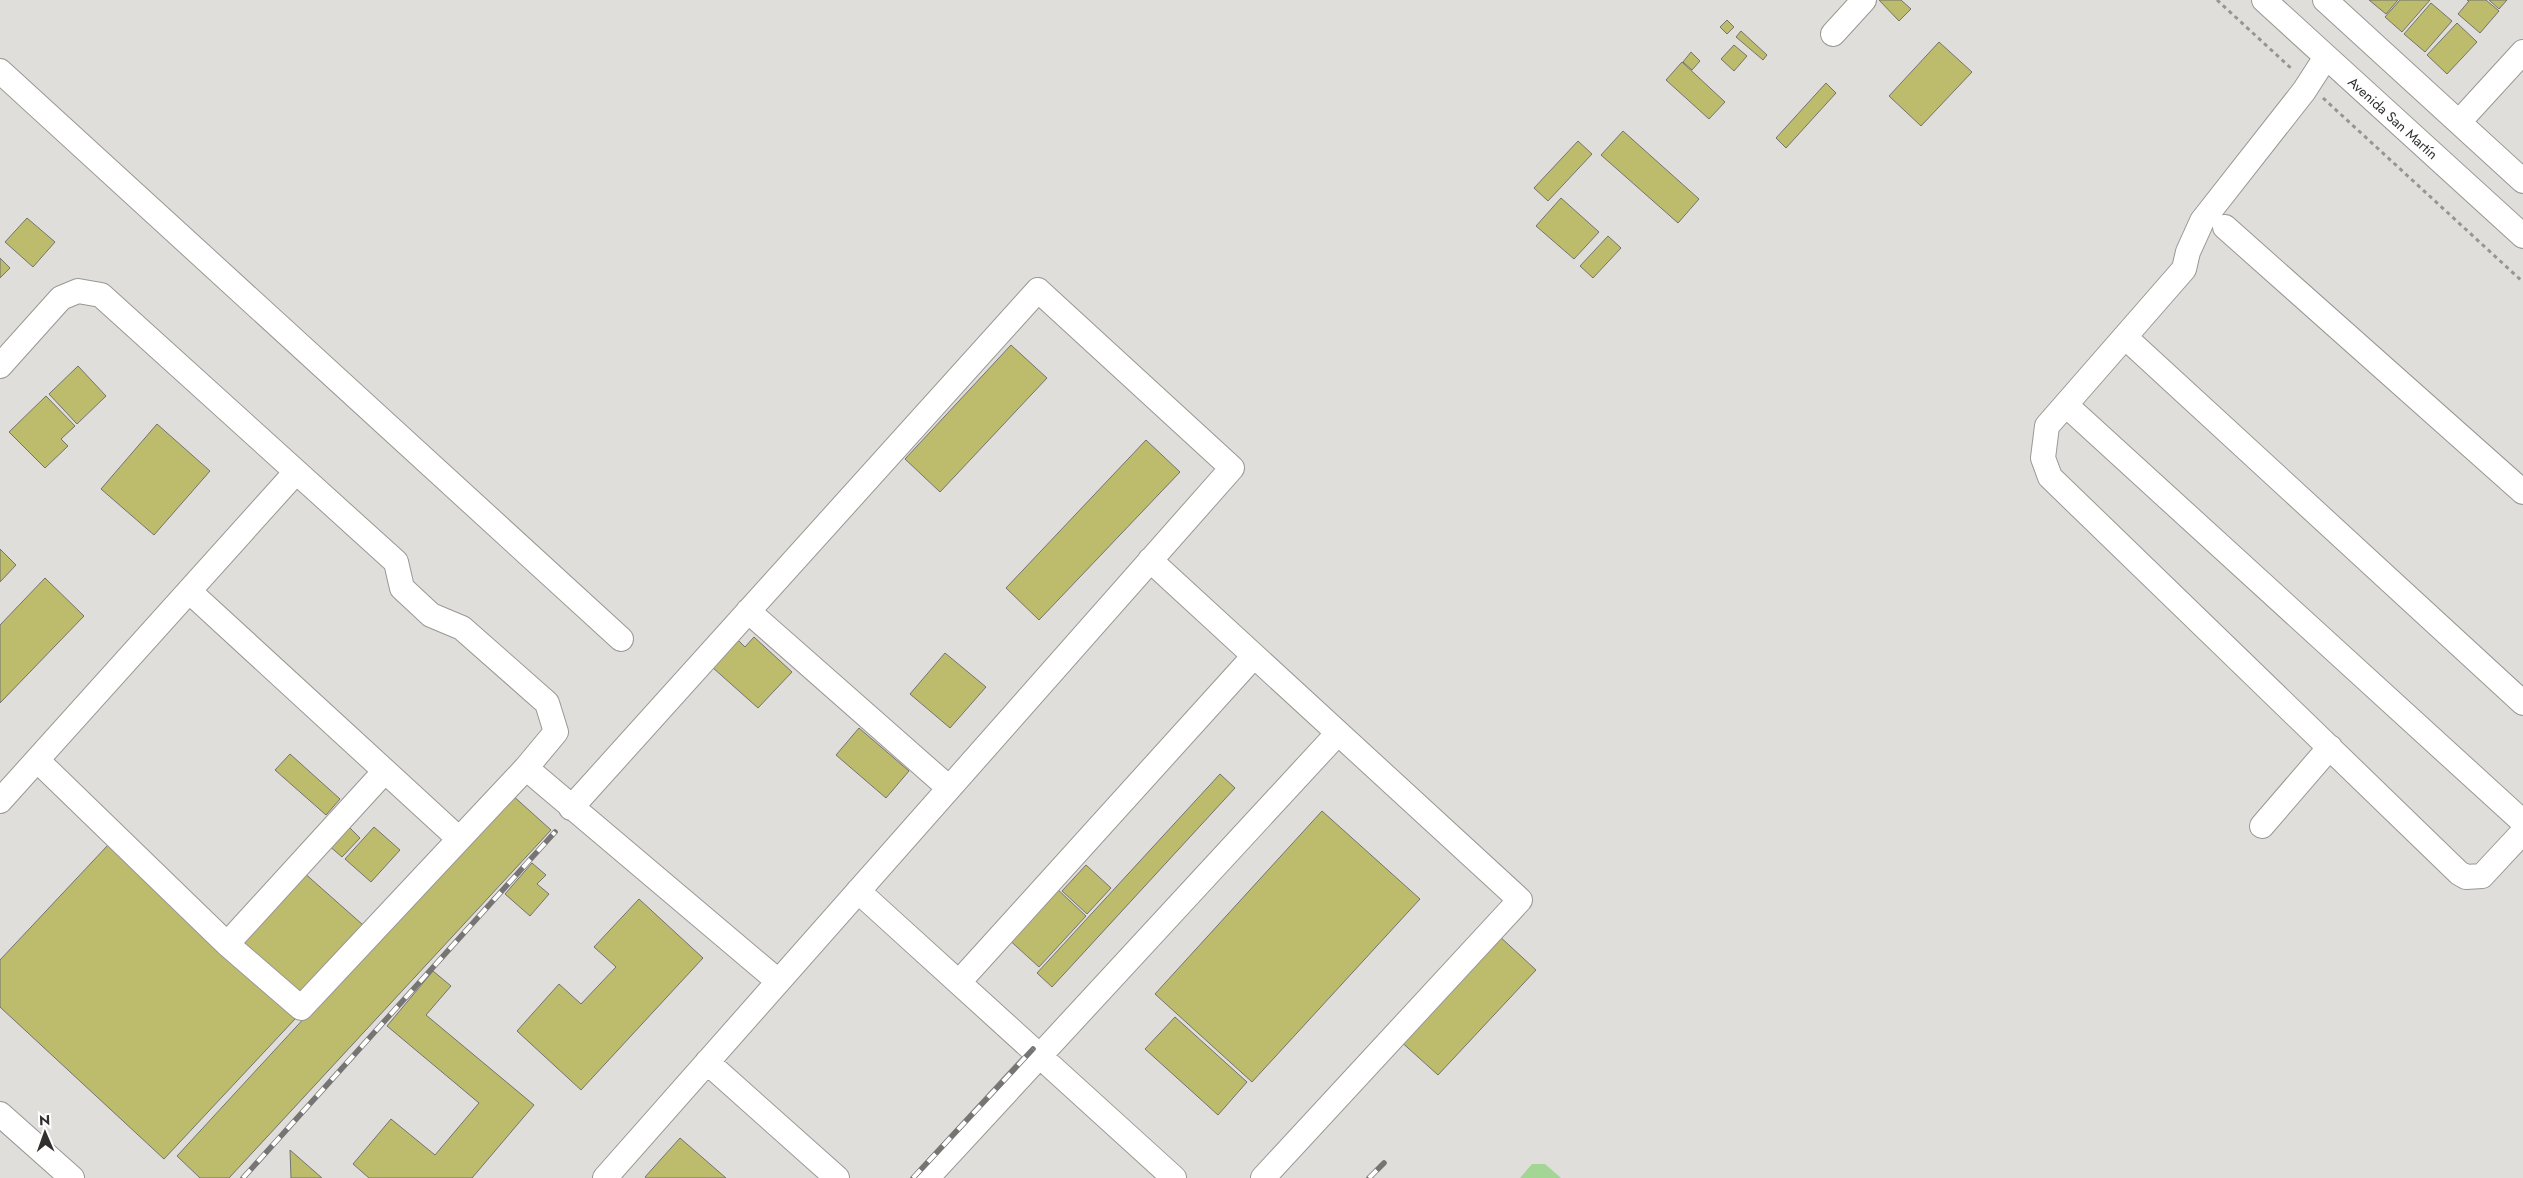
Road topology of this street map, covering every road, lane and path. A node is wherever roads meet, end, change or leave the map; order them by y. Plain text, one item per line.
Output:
1 (1864, 0) edge
2 (2217, 0) edge
3 (2264, 0) edge
4 (2325, 0) edge
5 (1833, 34) dead end
6 (2523, 52) edge
7 (2326, 57) junction
8 (0, 70) edge
9 (2309, 85) junction
10 (2459, 122) junction
11 (2523, 181) edge
12 (2225, 227) dead end
13 (2523, 236) edge
14 (2523, 282) edge
15 (2125, 337) junction
16 (0, 366) edge
17 (2066, 404) junction
18 (296, 472) junction
19 (2523, 492) edge
20 (1150, 560) junction
21 (189, 591) junction
22 (748, 611) junction
23 (621, 638) dead end
24 (1254, 656) junction
25 (2523, 703) edge
26 (1338, 733) junction
27 (2330, 747) junction
28 (37, 760) junction
29 (526, 768) junction
30 (385, 771) junction
31 (949, 788) junction
32 (3, 791) edge
33 (572, 808) junction
34 (2523, 822) edge
35 (2262, 826) dead end
36 (2523, 832) edge
37 (458, 838) junction
38 (858, 891) junction
39 (227, 944) junction
40 (778, 981) junction
41 (959, 982) junction
42 (1040, 1056) junction
43 (707, 1062) junction
44 (0, 1114) edge
45 (72, 1178) edge
46 (605, 1178) edge
47 (837, 1178) edge
48 (927, 1178) edge
49 (1174, 1178) edge
50 (1263, 1178) edge

1 - 5 street
2 - 9 path
3 - 7 street, Avenida San Martín
4 - 10 street
6 - 10 street
7 - 9 street
7 - 13 street, Avenida San Martín
8 - 23 street
9 - 14 path
9 - 15 street
10 - 11 street
12 - 19 street
15 - 17 street
15 - 25 street
16 - 18 street
17 - 27 street
17 - 34 street
18 - 21 street
18 - 29 street
20 - 22 street
20 - 24 street
20 - 31 street
21 - 28 street
21 - 30 street
22 - 31 street
22 - 33 street
24 - 26 street
24 - 41 street
26 - 42 street
26 - 50 street
27 - 35 street
27 - 36 street
28 - 32 street
28 - 39 street
29 - 33 street
29 - 37 street
30 - 37 street
30 - 39 street
31 - 38 street
33 - 40 street
37 - 39 street
38 - 40 street
38 - 41 street
40 - 43 street
41 - 42 street
42 - 48 street
42 - 49 street
43 - 46 street
43 - 47 street
44 - 45 street

